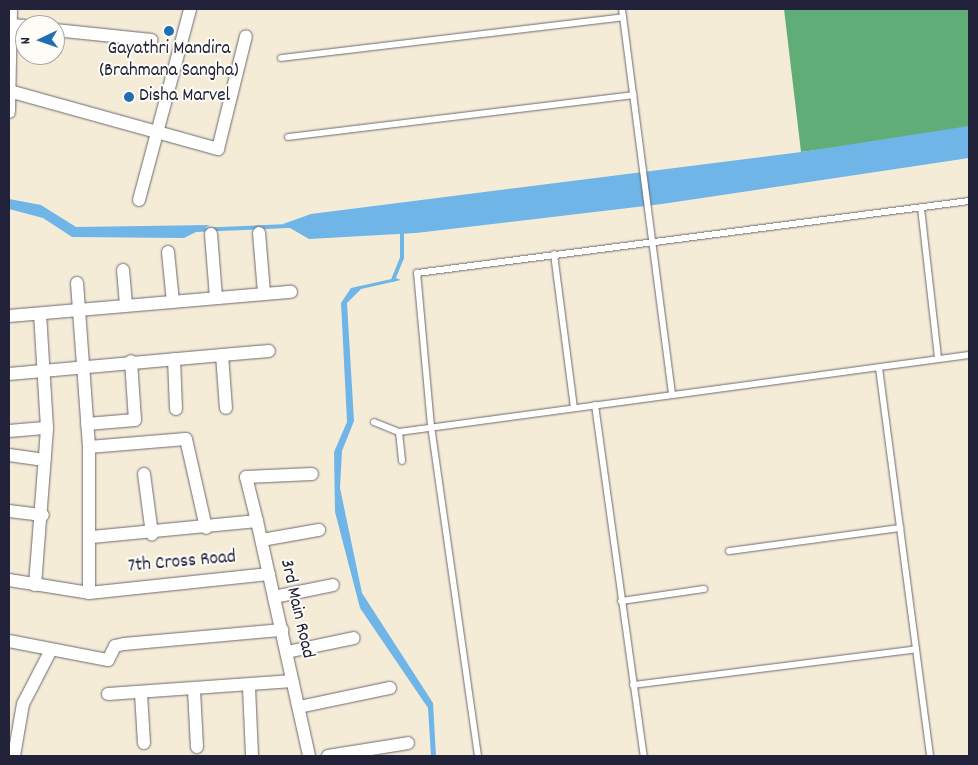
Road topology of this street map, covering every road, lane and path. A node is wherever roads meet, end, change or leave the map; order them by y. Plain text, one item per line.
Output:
1 (11, 9) edge
2 (190, 9) edge
3 (622, 9) edge
4 (623, 17) junction
5 (10, 25) junction
6 (15, 25) edge
7 (65, 31) edge
8 (246, 36) dead end
9 (151, 40) dead end
10 (9, 41) edge
11 (281, 58) dead end
12 (633, 95) junction
13 (9, 101) edge
14 (156, 134) junction
15 (288, 137) dead end
16 (139, 200) dead end
17 (969, 200) edge
18 (921, 208) junction
19 (259, 233) dead end
20 (211, 234) dead end
21 (652, 240) junction
22 (168, 252) dead end
23 (554, 254) junction
24 (124, 270) dead end
25 (77, 283) dead end
26 (291, 292) dead end
27 (264, 293) junction
28 (216, 298) junction
29 (174, 302) junction
30 (126, 305) junction
31 (80, 309) junction
32 (40, 314) junction
33 (9, 316) edge
34 (269, 351) dead end
35 (222, 355) junction
36 (969, 355) edge
37 (938, 357) junction
38 (174, 359) junction
39 (131, 361) junction
40 (83, 368) junction
41 (879, 368) junction
42 (43, 371) junction
43 (9, 374) edge
44 (672, 395) junction
45 (595, 405) junction
46 (226, 408) dead end
47 (574, 408) junction
48 (176, 409) dead end
49 (374, 422) dead end
50 (87, 424) junction
51 (432, 426) junction
52 (46, 428) junction
53 (9, 431) edge
54 (399, 432) junction
55 (89, 447) junction
56 (9, 455) edge
57 (45, 460) junction
58 (402, 461) dead end
59 (144, 474) dead end
60 (312, 474) dead end
61 (9, 511) edge
62 (43, 515) junction
63 (257, 521) junction
64 (206, 528) junction
65 (900, 528) junction
66 (319, 530) dead end
67 (152, 534) junction
68 (92, 537) junction
69 (262, 540) junction
70 (728, 551) dead end
71 (269, 574) junction
72 (9, 580) edge
73 (35, 585) junction
74 (333, 585) dead end
75 (704, 589) dead end
76 (94, 592) junction
77 (274, 597) junction
78 (621, 601) junction
79 (282, 630) junction
80 (354, 638) dead end
81 (9, 641) edge
82 (916, 649) junction
83 (50, 650) junction
84 (287, 652) junction
85 (293, 681) junction
86 (633, 685) junction
87 (249, 687) junction
88 (390, 688) dead end
89 (194, 690) junction
90 (108, 694) dead end
91 (141, 694) junction
92 (299, 707) junction
93 (408, 742) dead end
94 (144, 743) dead end
95 (197, 747) dead end
96 (370, 753) edge
97 (14, 756) edge
98 (252, 756) edge
99 (308, 756) edge
100 (328, 756) edge
101 (478, 756) edge
102 (644, 756) edge
103 (930, 756) edge

1 - 5 street
2 - 14 street
3 - 4 lane
4 - 11 lane
4 - 12 lane
5 - 6 street
5 - 10 street
7 - 9 street
8 - 14 street
10 - 13 street
12 - 15 lane
12 - 21 lane
13 - 14 street
14 - 16 street
17 - 18 lane
18 - 21 lane
18 - 37 lane
19 - 27 street
20 - 28 street
21 - 23 lane
21 - 44 lane
22 - 29 street
23 - 47 lane
23 - 51 lane
24 - 30 street
25 - 31 street
26 - 27 street
27 - 28 street
28 - 29 street
29 - 30 street
30 - 31 street
31 - 32 street
31 - 40 street
32 - 33 street
32 - 42 street
34 - 35 street
35 - 38 street
35 - 46 street
36 - 37 lane
37 - 41 lane
38 - 39 street
38 - 48 street
39 - 40 street
39 - 50 street
40 - 42 street
40 - 50 street
41 - 44 lane
41 - 65 lane
42 - 43 street
42 - 52 street
44 - 45 lane
45 - 47 lane
45 - 78 lane
47 - 51 lane
49 - 54 lane
50 - 55 street
51 - 54 lane
51 - 101 lane
52 - 53 street
52 - 57 street
54 - 58 lane
55 - 64 street
55 - 68 street
56 - 57 street
57 - 62 street
59 - 67 street
60 - 63 street, 3rd Main Road
61 - 62 street
62 - 73 street
63 - 64 street
63 - 69 street, 3rd Main Road
64 - 67 street
65 - 70 lane
65 - 82 lane
66 - 69 street
67 - 68 street
68 - 76 street
69 - 71 street, 3rd Main Road
71 - 76 street, 7th Cross Road
71 - 77 street, 3rd Main Road
72 - 73 street, 7th Cross Road
73 - 76 street, 7th Cross Road
74 - 77 street
75 - 78 lane
77 - 79 street, 3rd Main Road
78 - 86 lane
79 - 83 street
79 - 84 street, 3rd Main Road
80 - 84 street
81 - 83 street
82 - 86 lane
82 - 103 lane
83 - 97 street
84 - 85 street, 3rd Main Road
85 - 87 street
85 - 92 street, 3rd Main Road
86 - 102 lane
87 - 89 street
87 - 98 street
88 - 92 street
89 - 91 street
89 - 95 street
90 - 91 street
91 - 94 street
92 - 99 street, 3rd Main Road
93 - 96 street
96 - 100 street

